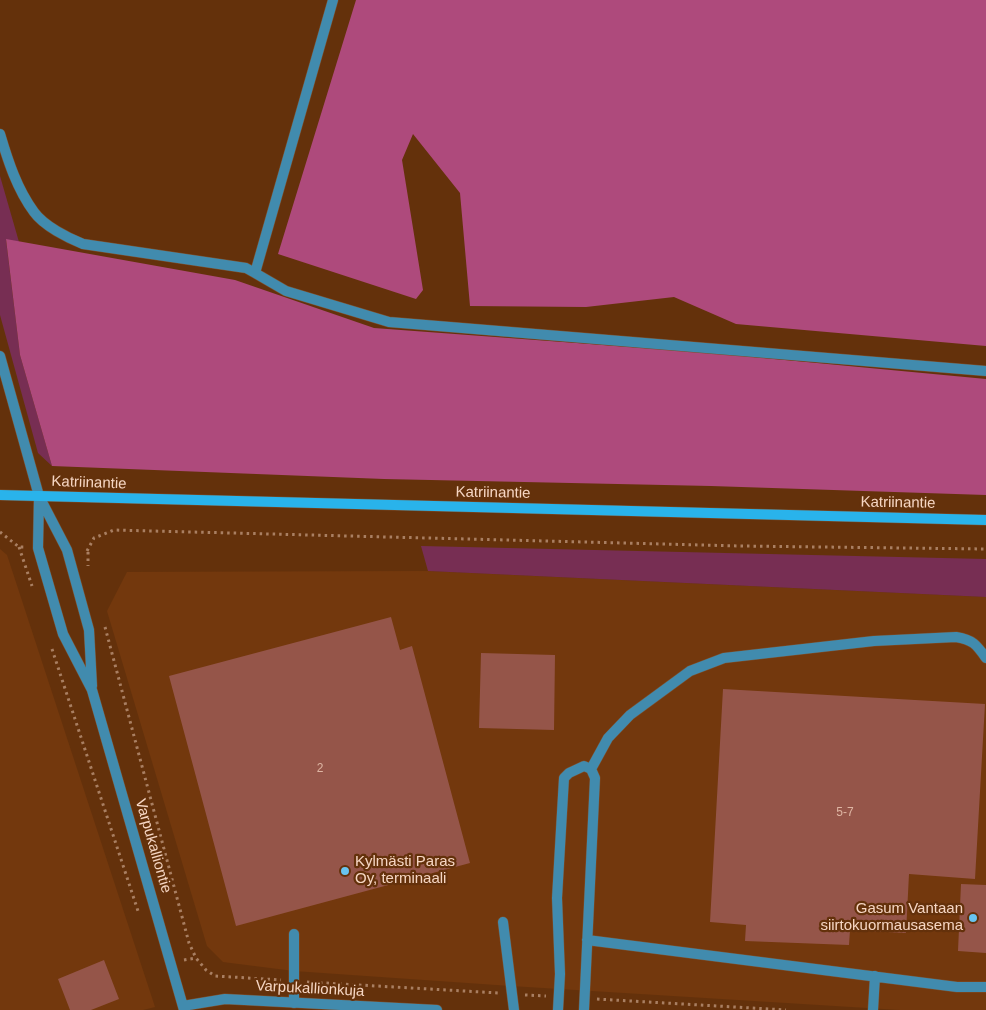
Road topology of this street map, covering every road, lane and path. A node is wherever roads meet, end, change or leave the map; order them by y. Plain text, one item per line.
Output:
1 (333, 0) edge
2 (0, 134) edge
3 (255, 273) junction
4 (0, 356) edge
5 (986, 371) edge
6 (0, 495) edge
7 (39, 496) junction
8 (986, 520) edge
9 (0, 532) edge
10 (19, 546) junction
11 (38, 548) junction
12 (986, 549) edge
13 (67, 550) junction
14 (88, 552) junction
15 (90, 572) dead end
16 (34, 594) dead end
17 (103, 620) dead end
18 (50, 642) dead end
19 (986, 658) edge
20 (92, 690) junction
21 (591, 769) junction
22 (140, 917) dead end
23 (503, 922) dead end
24 (294, 934) dead end
25 (587, 940) junction
26 (875, 976) junction
27 (294, 981) junction
28 (986, 988) edge
29 (512, 994) junction
30 (558, 997) junction
31 (584, 998) junction
32 (294, 1003) junction
33 (184, 1008) edge
34 (436, 1010) edge
35 (514, 1010) edge
36 (558, 1010) edge
37 (584, 1010) edge
38 (786, 1010) edge
39 (873, 1010) edge

1 - 3 street
2 - 3 street
3 - 5 street
4 - 7 street
6 - 7 main road, Katriinantie
7 - 8 main road, Katriinantie
7 - 11 street, Varpukalliontie
7 - 13 street, Varpukalliontie
9 - 10 path
10 - 11 path
10 - 16 path
11 - 20 street, Varpukalliontie
12 - 14 path
13 - 14 path
13 - 20 street, Varpukalliontie
14 - 15 path
17 - 27 path
18 - 22 path
19 - 21 street
20 - 33 street, Varpukalliontie
21 - 25 street
21 - 30 street
23 - 29 street
24 - 27 street
25 - 26 street
25 - 31 street
26 - 28 street
26 - 39 street
27 - 29 path
27 - 32 street
29 - 30 path
29 - 35 street
30 - 36 street
31 - 37 street
31 - 38 path
32 - 33 street, Varpukallionkuja
32 - 34 street, Varpukallionkuja

